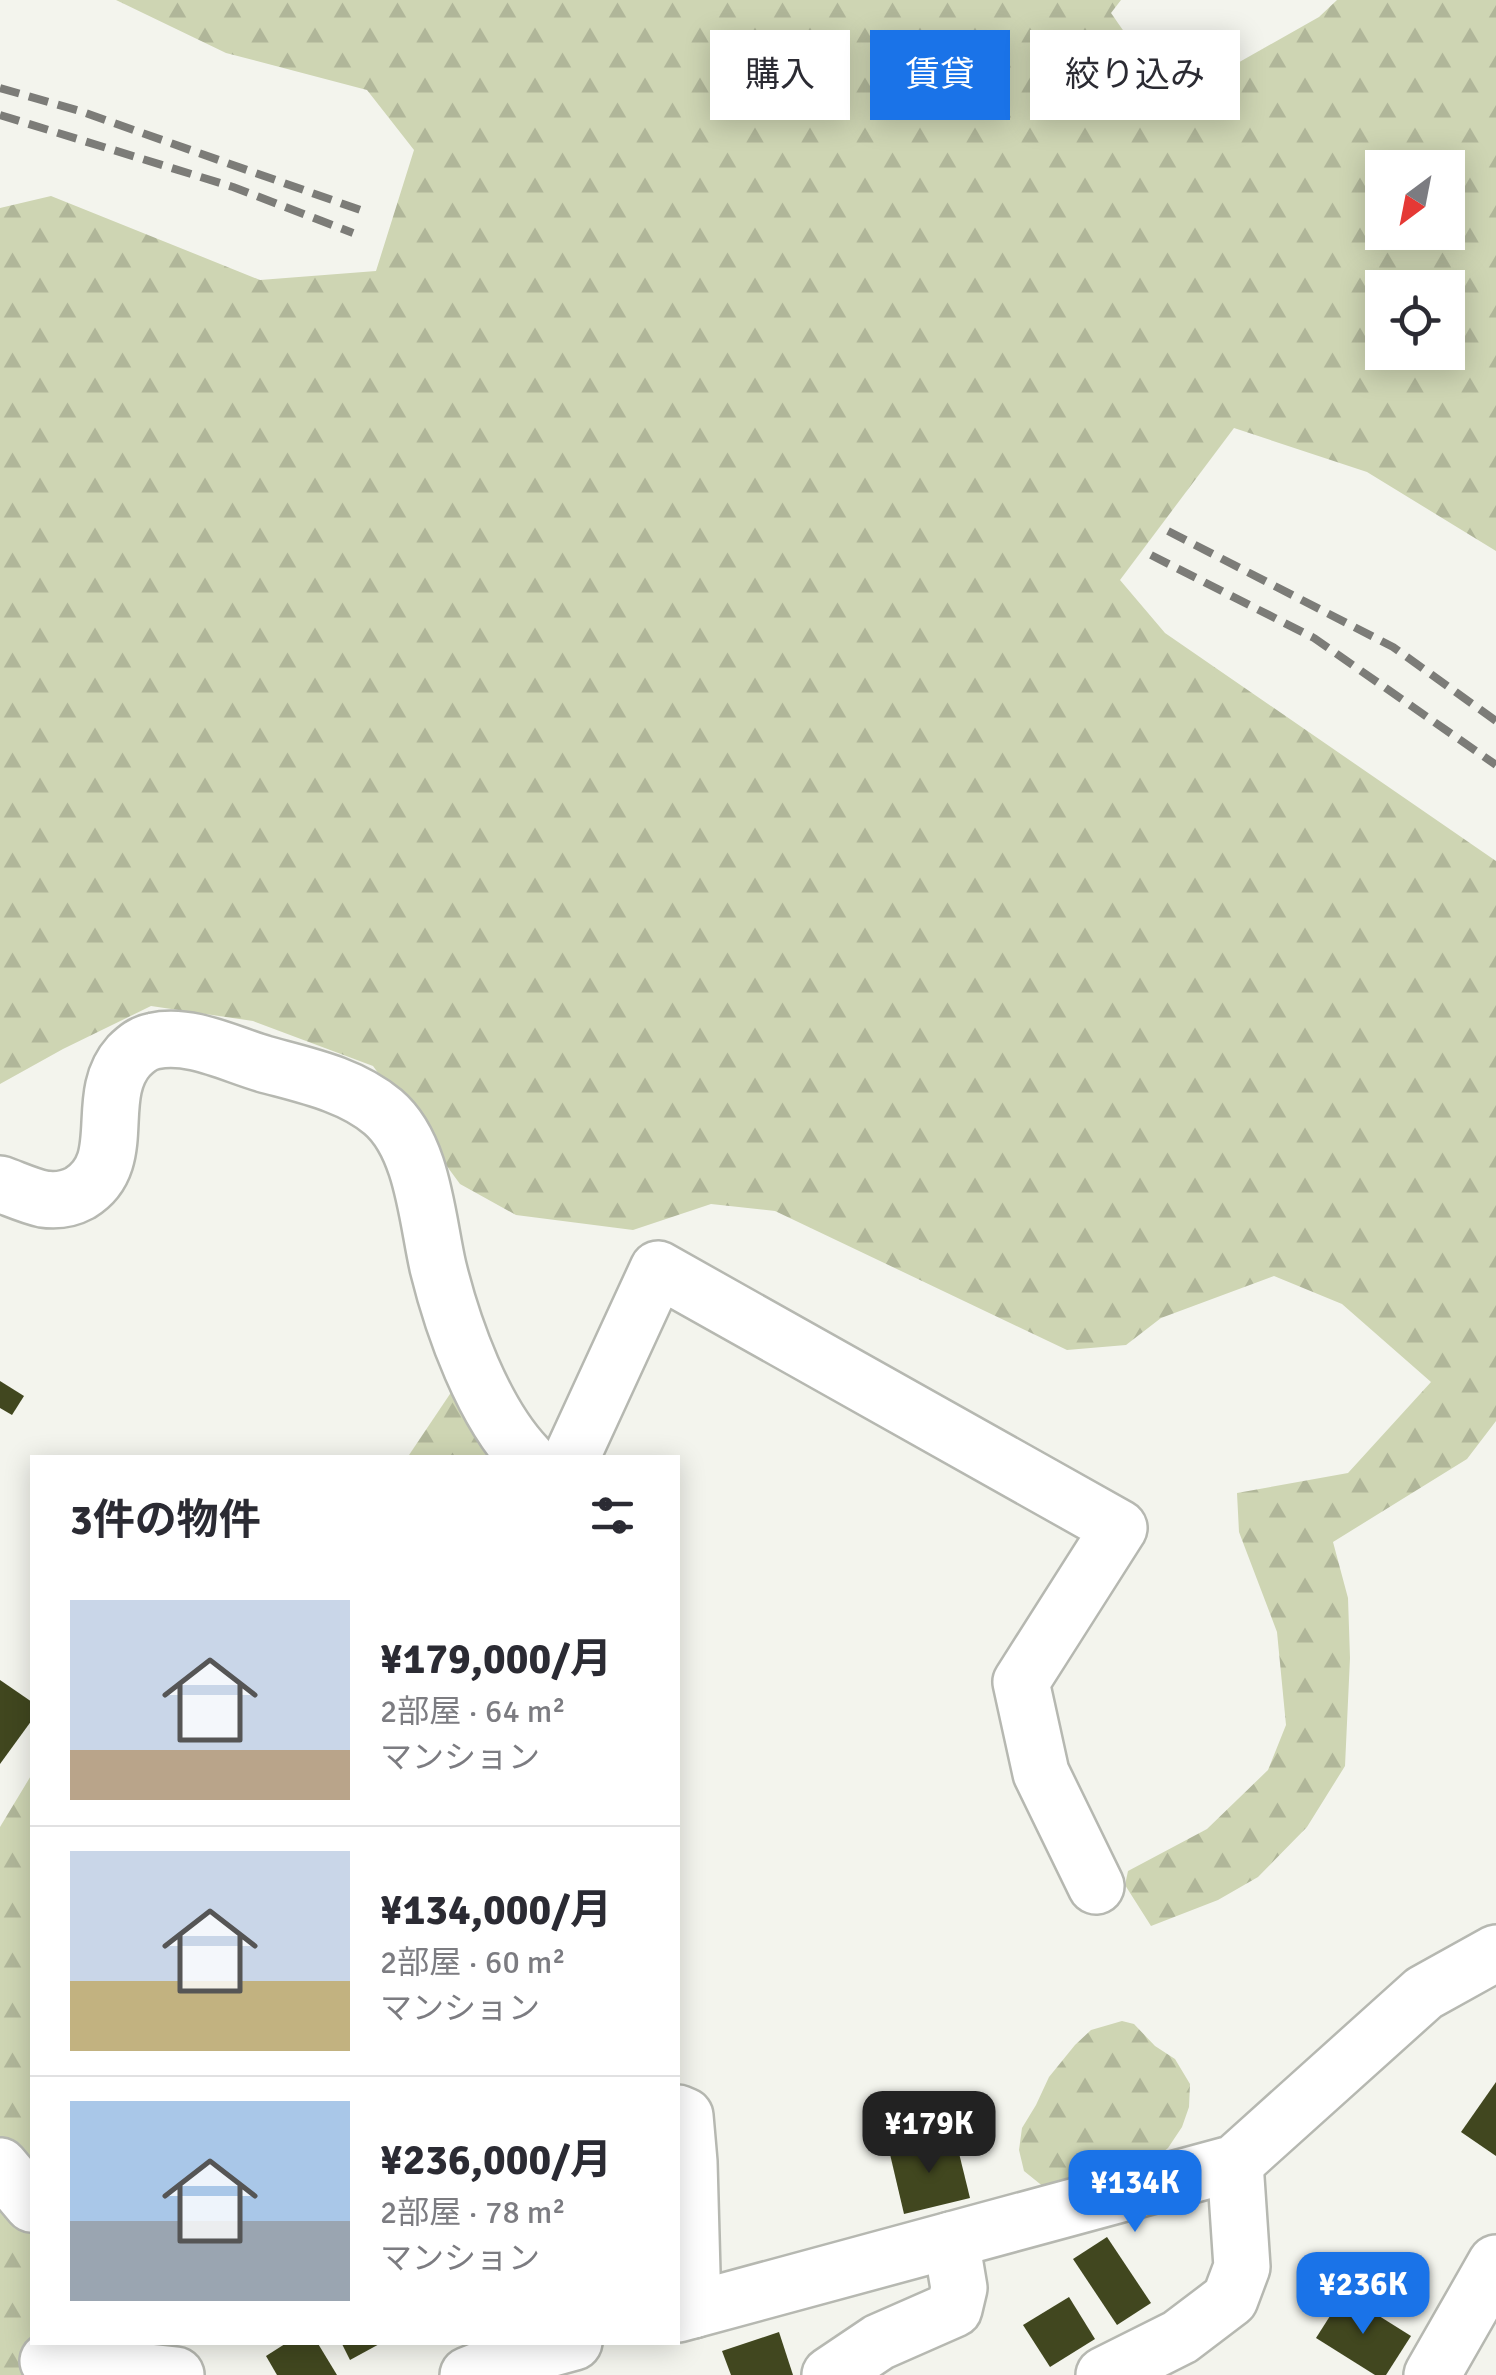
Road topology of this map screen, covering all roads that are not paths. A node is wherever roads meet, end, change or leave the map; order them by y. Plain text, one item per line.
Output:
1 (0, 1184) edge
2 (526, 1455) edge
3 (572, 1455) edge
4 (1096, 1886) dead end
5 (1496, 1953) edge
6 (680, 2113) edge
7 (1235, 2164) junction
8 (0, 2166) edge
9 (30, 2202) edge
10 (950, 2240) junction
11 (1496, 2263) edge
12 (685, 2312) edge
13 (187, 2345) edge
14 (563, 2345) edge
15 (48, 2361) dead end
16 (177, 2375) edge
17 (468, 2375) edge
18 (830, 2375) edge
19 (1104, 2375) edge
20 (1432, 2375) edge

1 - 2 street
3 - 4 street
5 - 7 street
6 - 12 street
7 - 10 street
7 - 19 street
8 - 9 street
10 - 12 street
10 - 18 street
11 - 20 street
13 - 16 street
14 - 17 street
15 - 16 street

